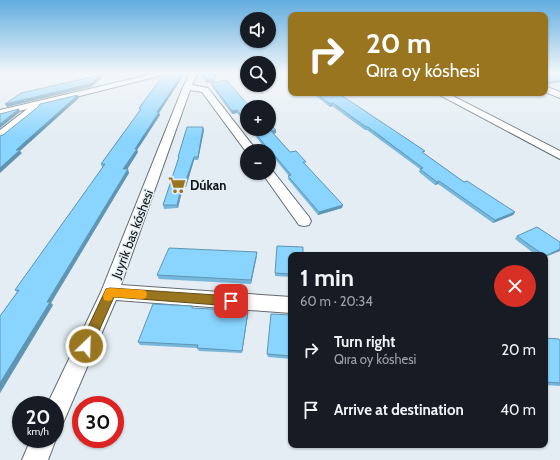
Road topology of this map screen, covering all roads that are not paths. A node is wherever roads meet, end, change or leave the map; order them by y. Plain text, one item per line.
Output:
1 (76, 94) edge
2 (184, 94) edge
3 (208, 94) edge
4 (446, 96) edge
5 (40, 103) junction
6 (0, 113) edge
7 (0, 135) edge
8 (246, 144) edge
9 (560, 156) edge
10 (273, 180) edge
11 (304, 221) dead end
12 (110, 292) junction
13 (288, 305) edge
14 (63, 396) edge
15 (40, 448) edge
16 (34, 460) edge

1 - 5 street
2 - 12 street, Juyrik bas kóshesi
3 - 8 street
4 - 9 street
5 - 6 street
5 - 7 street
10 - 11 street
12 - 13 street
12 - 14 street, Juyrik bas kóshesi
15 - 16 street

